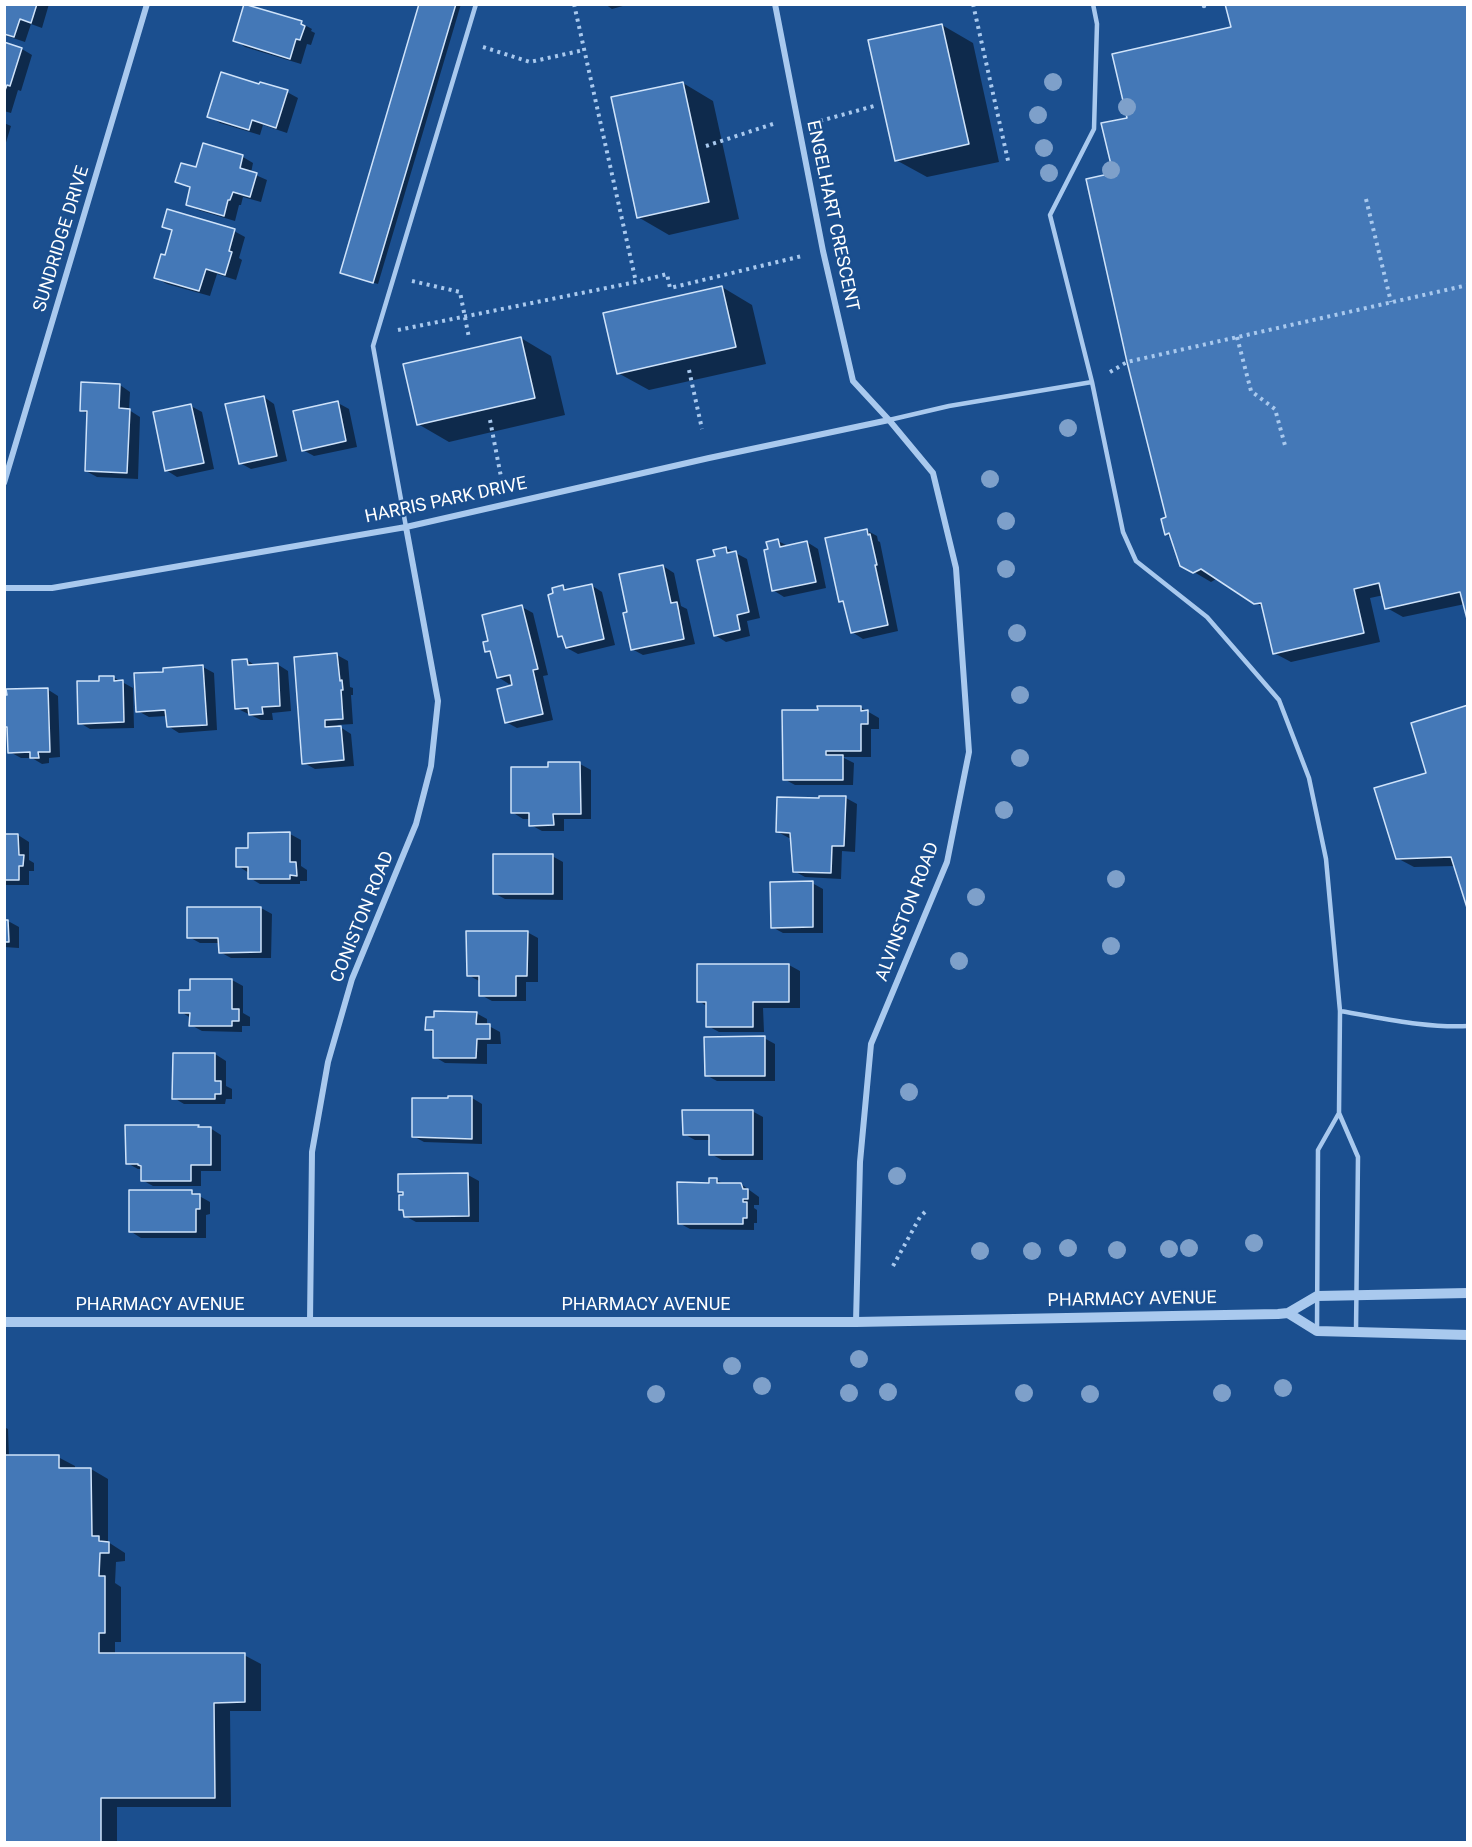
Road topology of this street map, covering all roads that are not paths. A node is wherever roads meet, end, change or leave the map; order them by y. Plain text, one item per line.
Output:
1 (147, 4) edge
2 (476, 4) edge
3 (775, 4) edge
4 (1093, 4) edge
5 (1092, 382) junction
6 (889, 420) junction
7 (4, 483) edge
8 (406, 527) junction
9 (4, 588) edge
10 (1340, 1011) junction
11 (1467, 1026) edge
12 (1339, 1113) junction
13 (1467, 1293) edge
14 (1357, 1295) junction
15 (1317, 1296) junction
16 (1288, 1313) junction
17 (310, 1321) junction
18 (4, 1322) edge
19 (856, 1322) junction
20 (1317, 1330) junction
21 (1356, 1332) junction
22 (1467, 1335) edge

1 - 7 street, SUNDRIDGE DRIVE
2 - 8 lane
3 - 6 street, ENGELHART CRESCENT
4 - 5 lane
5 - 6 lane
5 - 10 lane
6 - 8 street, HARRIS PARK DRIVE
6 - 19 street, ALVINSTON ROAD
8 - 9 street, HARRIS PARK DRIVE
8 - 17 street, CONISTON ROAD
10 - 11 lane
10 - 12 lane
12 - 14 lane
12 - 15 lane
13 - 14 street, PHARMACY AVENUE
14 - 15 street, PHARMACY AVENUE
14 - 21 lane
15 - 16 street, PHARMACY AVENUE
15 - 20 lane
16 - 19 street, PHARMACY AVENUE
16 - 20 street
17 - 18 street, PHARMACY AVENUE
17 - 19 street, PHARMACY AVENUE
20 - 21 street
21 - 22 street

